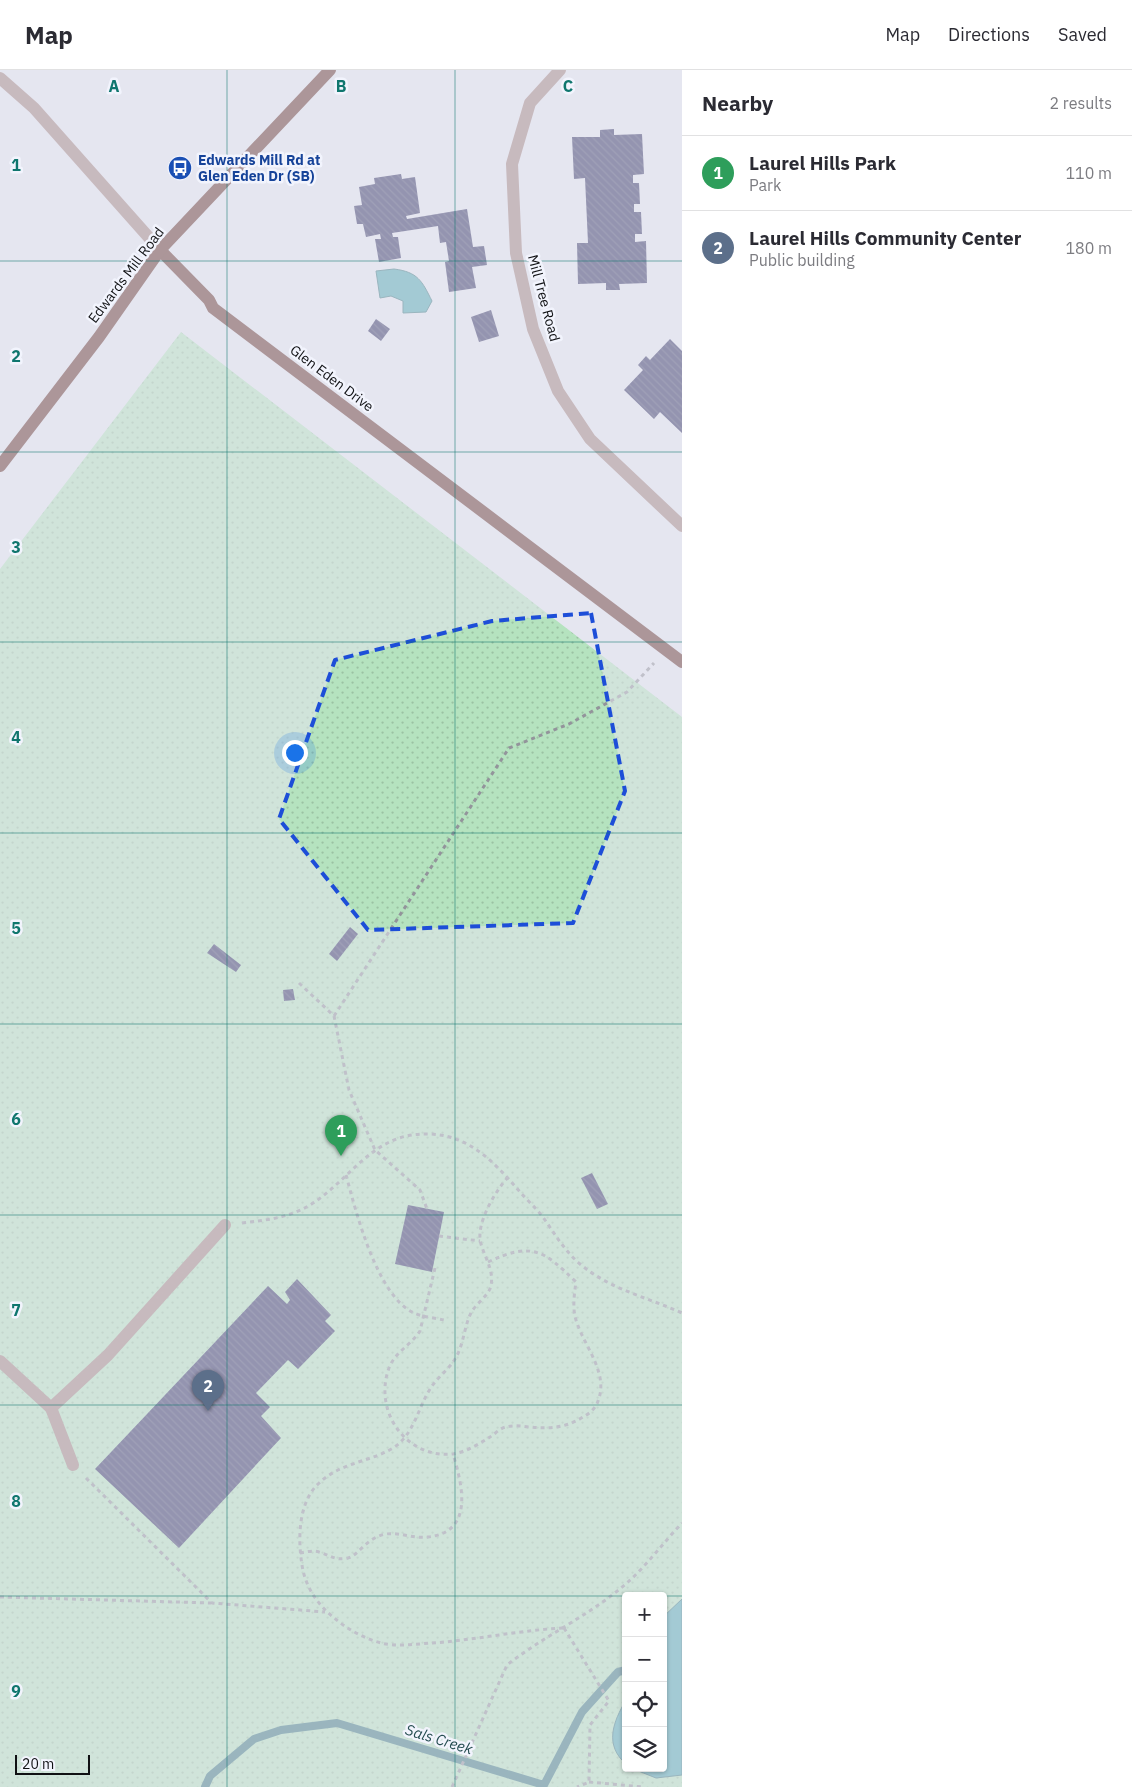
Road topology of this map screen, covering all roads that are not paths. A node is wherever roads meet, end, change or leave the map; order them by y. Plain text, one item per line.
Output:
1 (330, 70) edge
2 (560, 70) edge
3 (0, 78) edge
4 (160, 250) junction
5 (0, 466) edge
6 (682, 526) edge
7 (682, 662) edge
8 (226, 1225) road end
9 (0, 1361) edge
10 (51, 1408) junction
11 (73, 1465) road end

1 - 4 main road, Edwards Mill Road
2 - 6 street, Mill Tree Road
3 - 4 street, Glen Eden Drive
4 - 5 main road, Edwards Mill Road
4 - 7 main road, Glen Eden Drive
8 - 10 street
9 - 10 street
10 - 11 street

